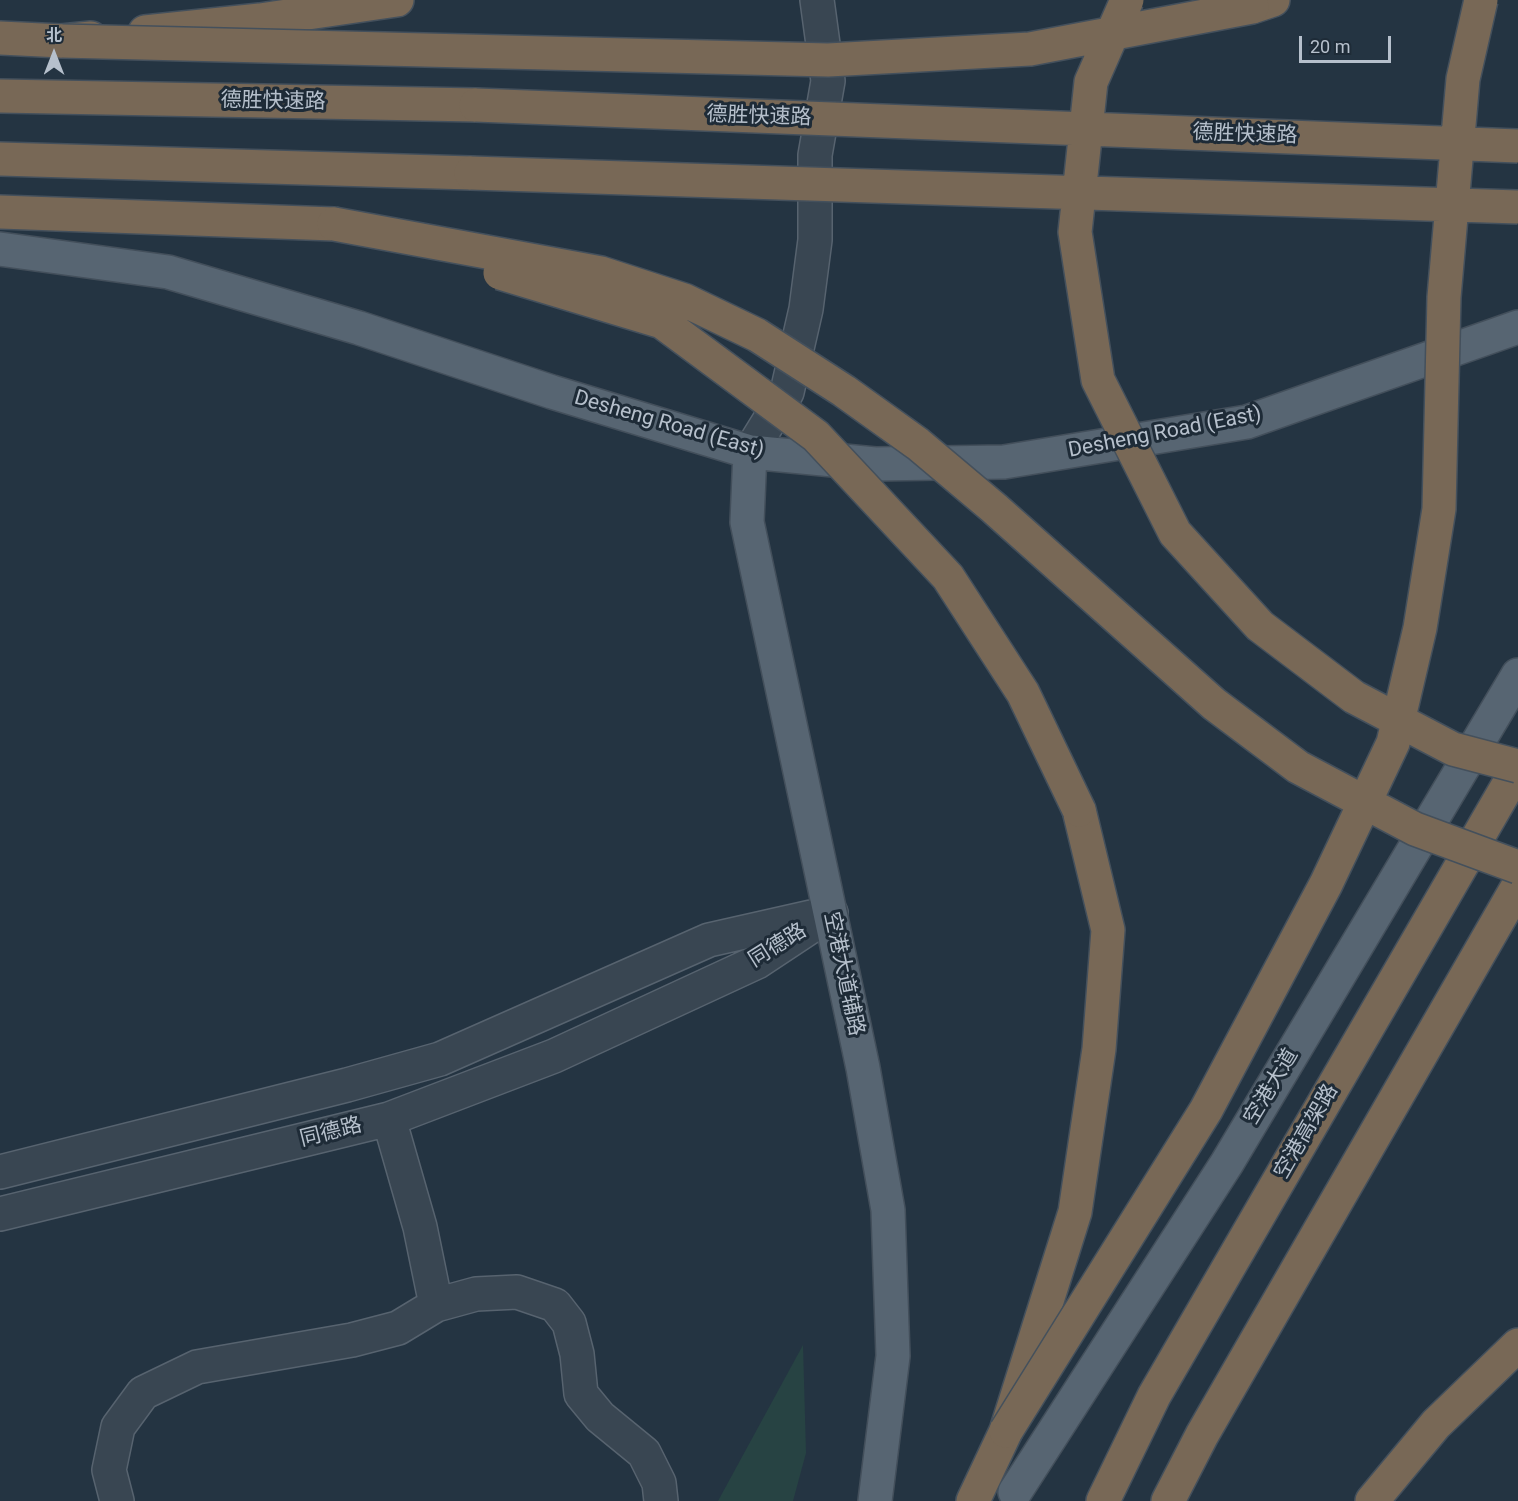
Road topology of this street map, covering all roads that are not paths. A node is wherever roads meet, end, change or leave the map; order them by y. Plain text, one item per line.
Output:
1 (397, 0) edge
2 (817, 0) edge
3 (1127, 0) edge
4 (1273, 0) edge
5 (1480, 0) edge
6 (0, 38) edge
7 (62, 41) junction
8 (0, 96) edge
9 (1518, 146) edge
10 (0, 159) edge
11 (1518, 207) edge
12 (0, 212) edge
13 (334, 224) junction
14 (0, 249) edge
15 (1518, 327) edge
16 (750, 453) junction
17 (1518, 675) edge
18 (1518, 767) edge
19 (1518, 867) edge
20 (1518, 886) edge
21 (831, 913) junction
22 (389, 1119) junction
23 (0, 1172) edge
24 (0, 1214) edge
25 (436, 1305) junction
26 (1518, 1345) edge
27 (1006, 1431) junction
28 (1015, 1491) dead end
29 (117, 1501) edge
30 (662, 1501) edge
31 (875, 1501) edge
32 (973, 1501) edge
33 (1103, 1501) edge
34 (1168, 1501) edge
35 (1372, 1501) edge

1 - 7 highway, bridge
2 - 16 street
3 - 18 highway, bridge
4 - 7 highway, bridge
5 - 27 highway, bridge
6 - 7 highway
8 - 9 highway, 德胜快速路, bridge
10 - 11 highway, bridge
12 - 13 highway
13 - 19 highway, bridge
13 - 27 highway, bridge
14 - 16 main road, Desheng Road (East)
15 - 16 main road, Desheng Road (East)
16 - 21 main road, 空港大道辅路
17 - 28 main road, 空港大道
18 - 33 highway, 空港高架路
20 - 34 highway
21 - 22 street, 同德路
21 - 23 street, 同德路
21 - 31 main road, 空港大道辅路
22 - 24 street, 同德路
22 - 25 street
25 - 29 street
25 - 30 street
26 - 35 highway
27 - 32 highway

